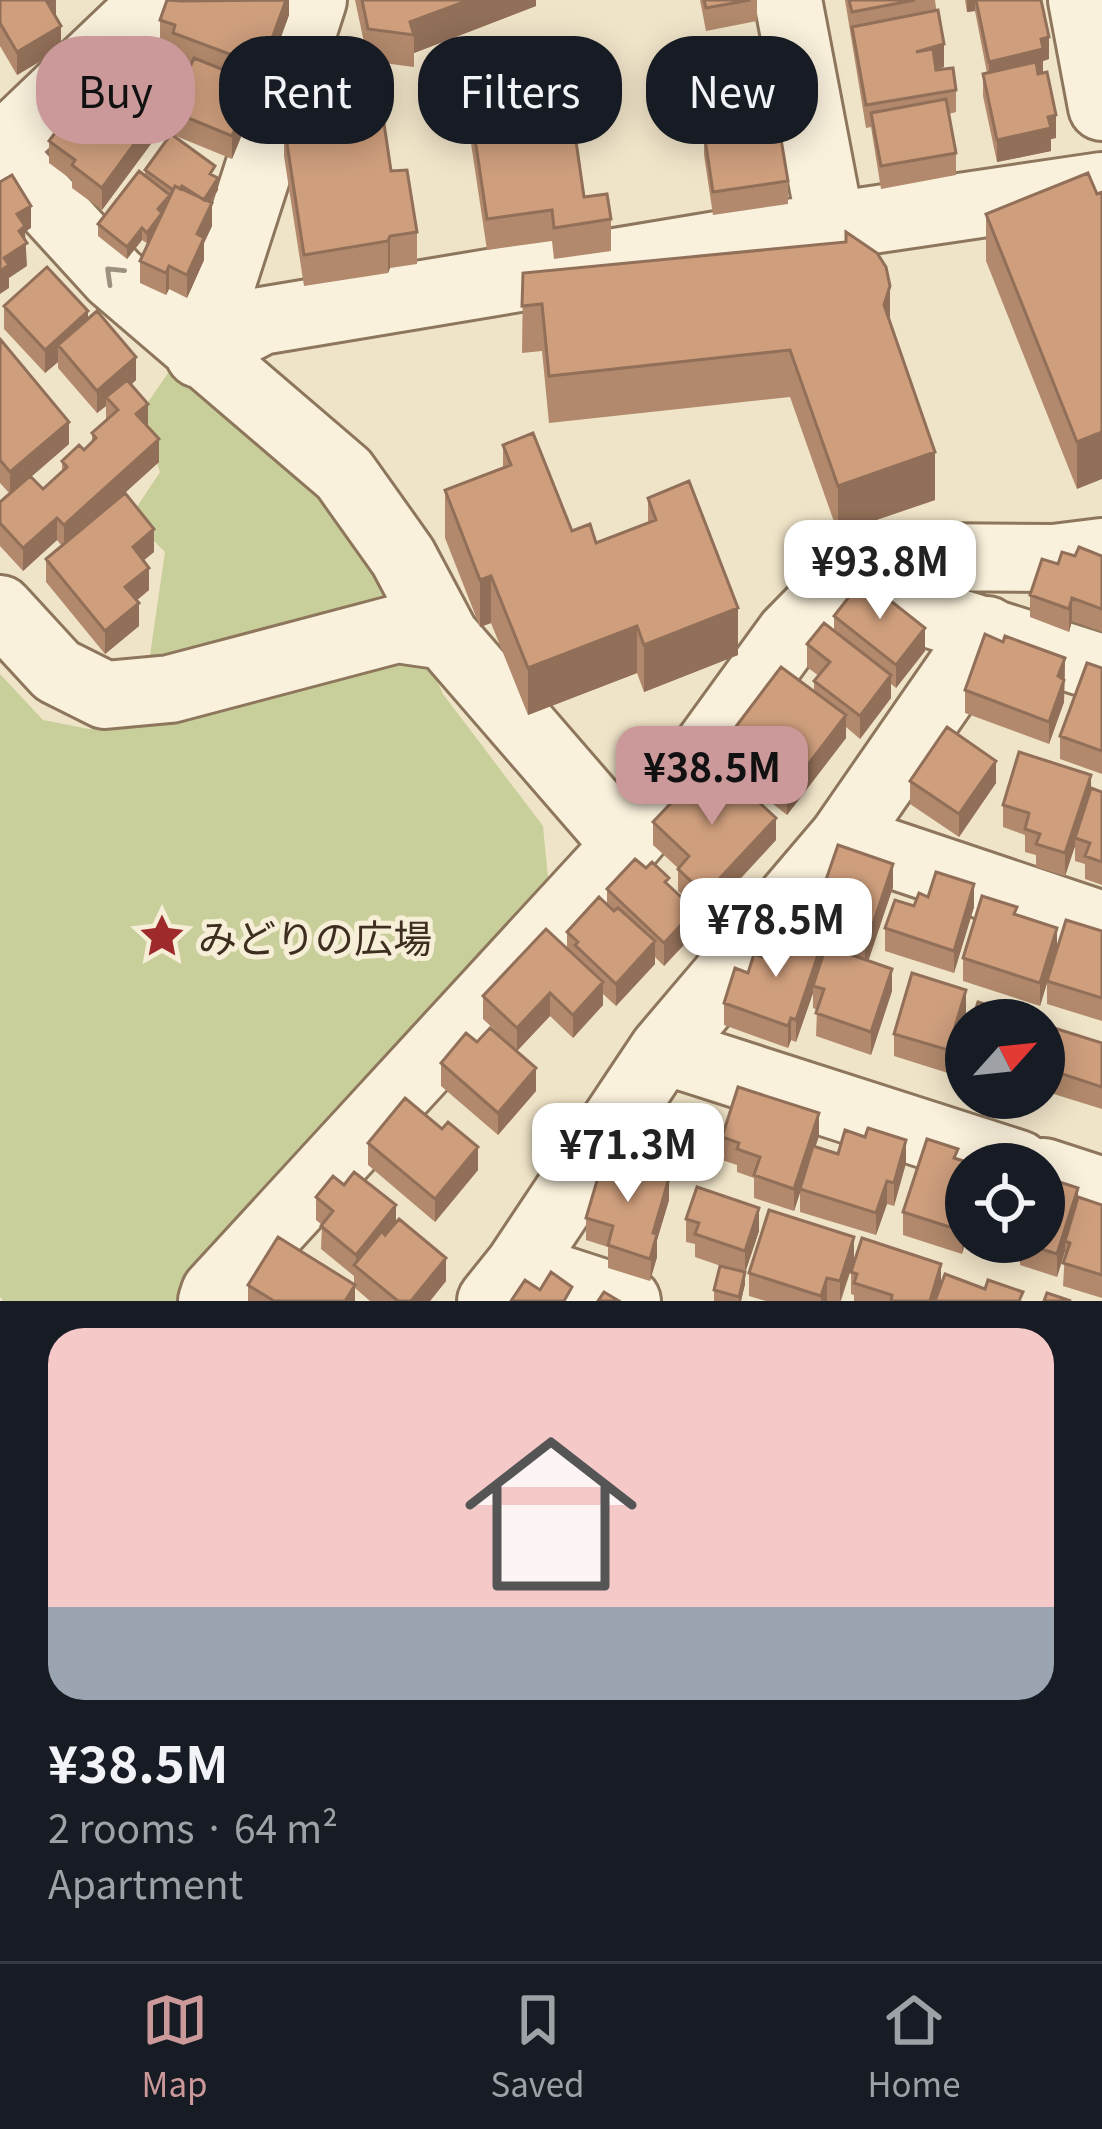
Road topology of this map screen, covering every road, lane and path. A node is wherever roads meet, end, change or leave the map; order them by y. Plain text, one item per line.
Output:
1 (156, 0) edge
2 (313, 0) edge
3 (788, 0) edge
4 (1082, 0) edge
5 (1102, 107) edge
6 (0, 151) edge
7 (1102, 186) edge
8 (831, 226) junction
9 (199, 354) junction
10 (1102, 552) edge
11 (838, 584) junction
12 (0, 609) edge
13 (987, 630) junction
14 (445, 636) junction
15 (1102, 668) edge
16 (843, 838) junction
17 (626, 844) junction
18 (1102, 925) edge
19 (662, 1050) junction
20 (952, 1143) edge
21 (1065, 1179) edge
22 (1102, 1191) edge
23 (505, 1283) edge
24 (212, 1301) edge
25 (627, 1301) edge

1 - 6 street
2 - 9 street
3 - 8 street
4 - 5 street
9 -> 6 street
7 - 8 street
8 - 9 street
9 - 14 street
10 - 11 street
11 - 13 street
11 - 17 street
12 - 14 street
13 - 15 street
13 - 16 street
14 - 17 street
16 - 18 street
16 - 19 street
17 - 24 street
19 - 20 street
19 - 23 street
21 - 22 street
23 - 25 street

